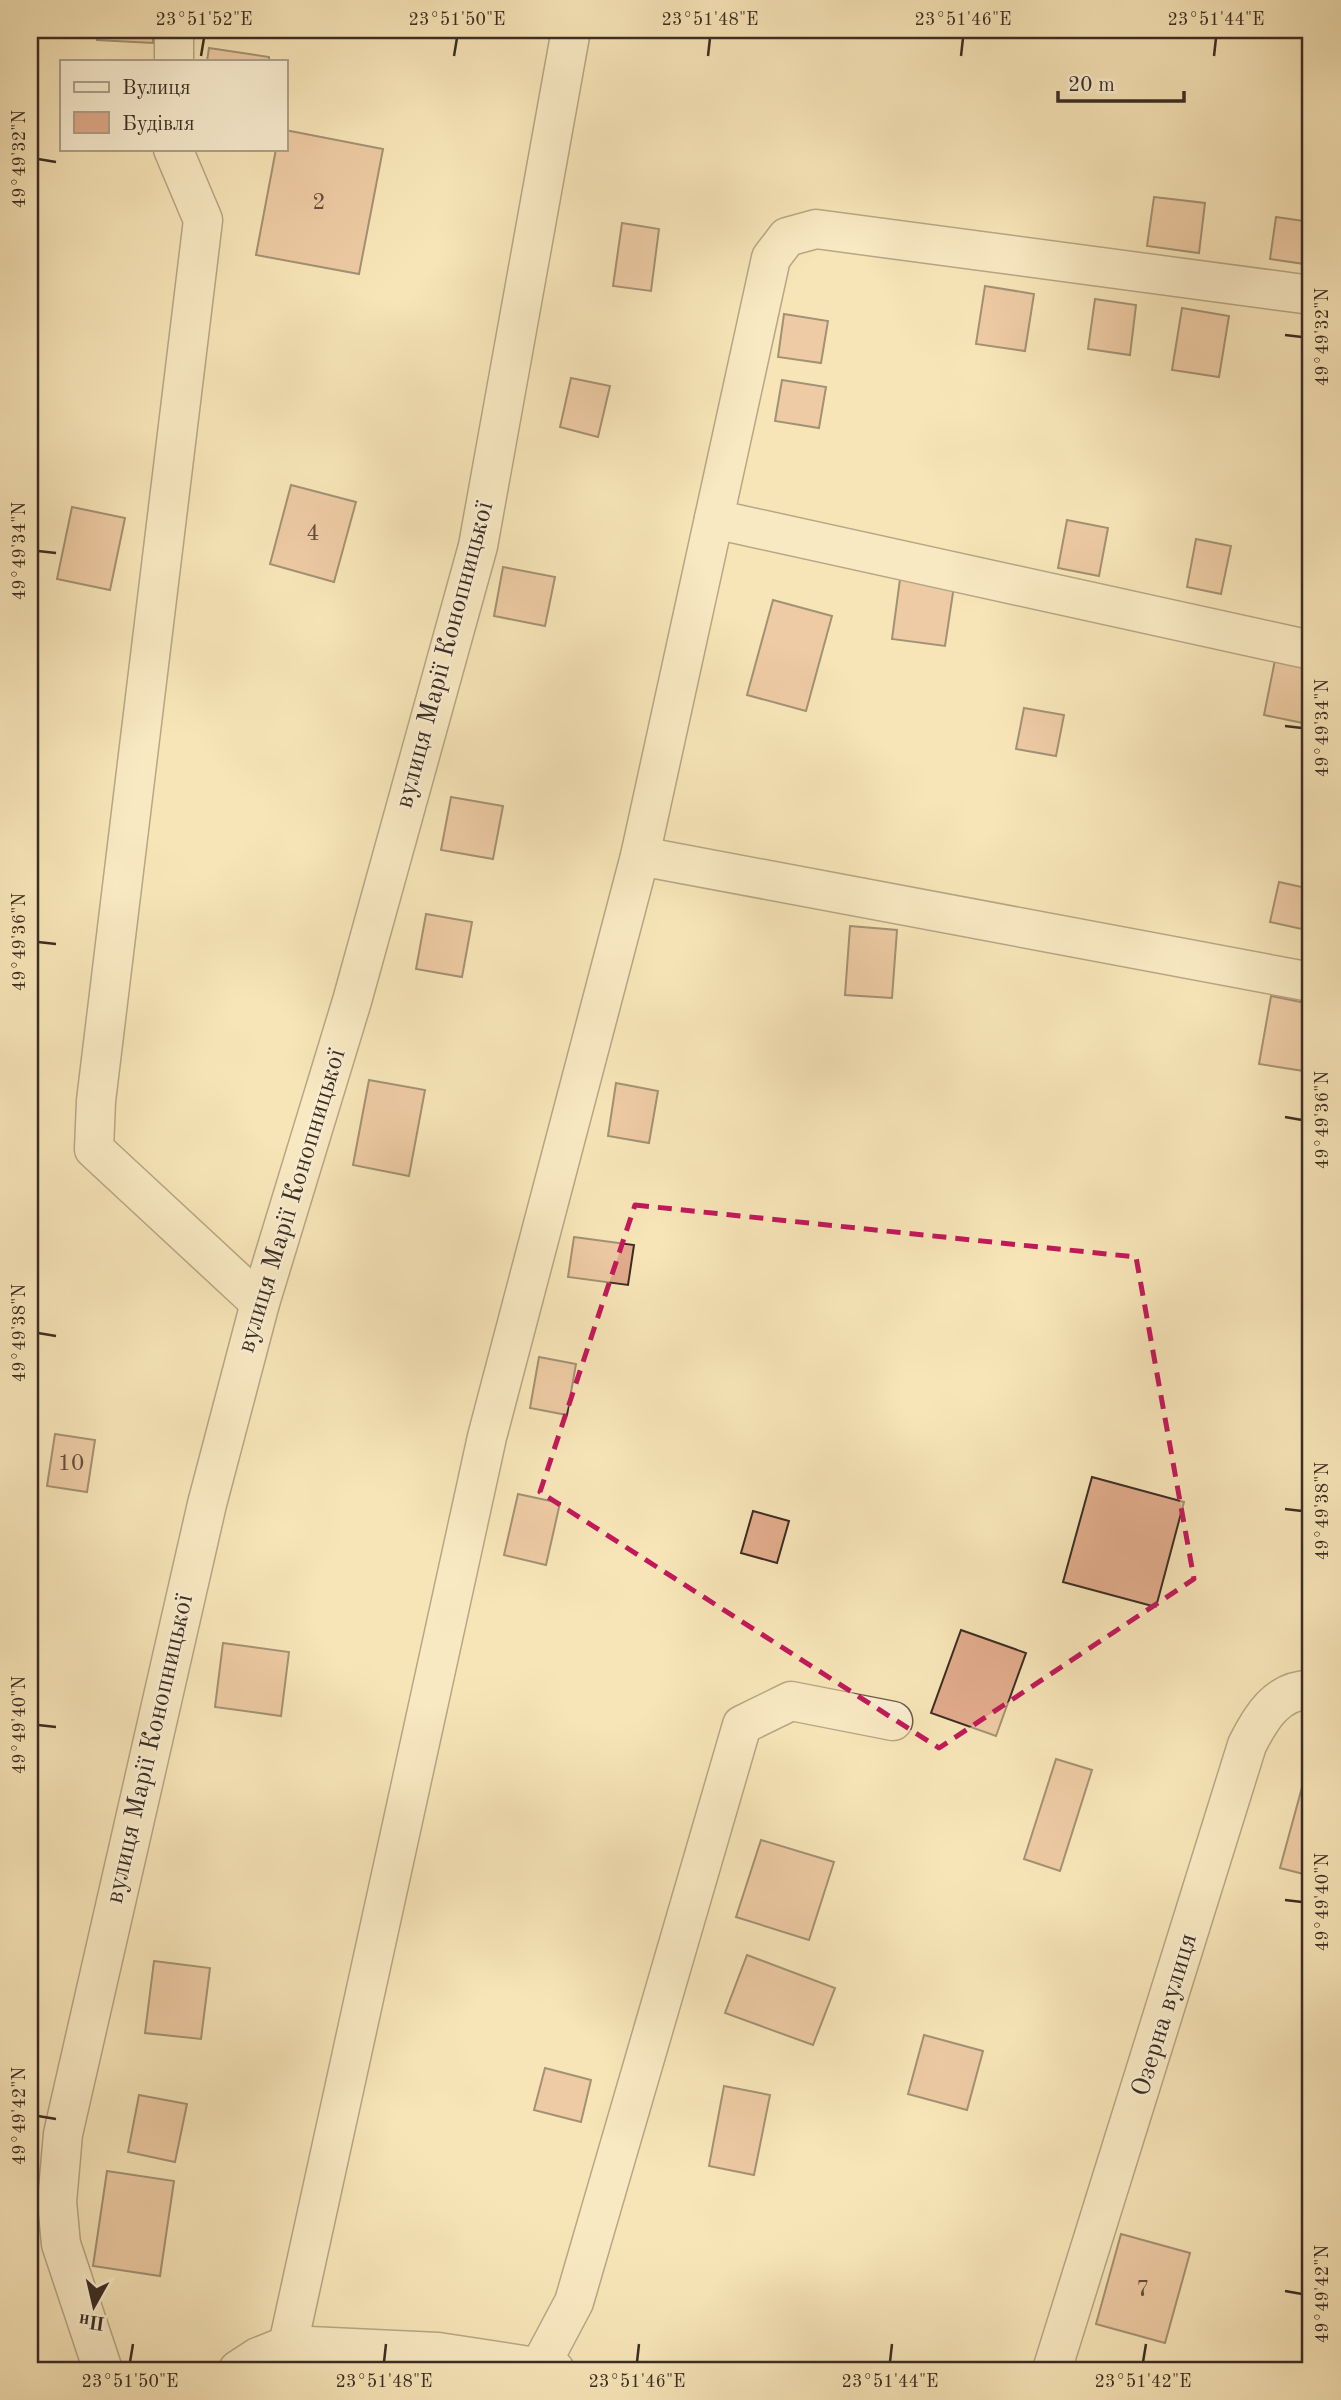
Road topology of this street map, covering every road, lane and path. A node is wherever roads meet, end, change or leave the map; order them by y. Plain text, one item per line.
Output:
1 (174, 30) edge
2 (571, 30) edge
3 (174, 60) edge
4 (173, 150) edge
5 (1311, 295) edge
6 (714, 519) junction
7 (1311, 650) edge
8 (640, 856) junction
9 (1311, 982) edge
10 (260, 1303) junction
11 (1311, 1690) edge
12 (893, 1721) dead end
13 (288, 2345) junction
14 (547, 2369) edge
15 (103, 2370) edge
16 (238, 2370) edge
17 (1052, 2370) edge

1 - 3 street
2 - 10 street, вулиця Марії Конопницької
4 - 10 street
5 - 6 street
6 - 7 street
6 - 8 street
8 - 9 street
8 - 13 street
10 - 15 street, вулиця Марії Конопницької
11 - 17 street, Озерна вулиця
12 - 14 street
13 - 14 street
13 - 16 street

